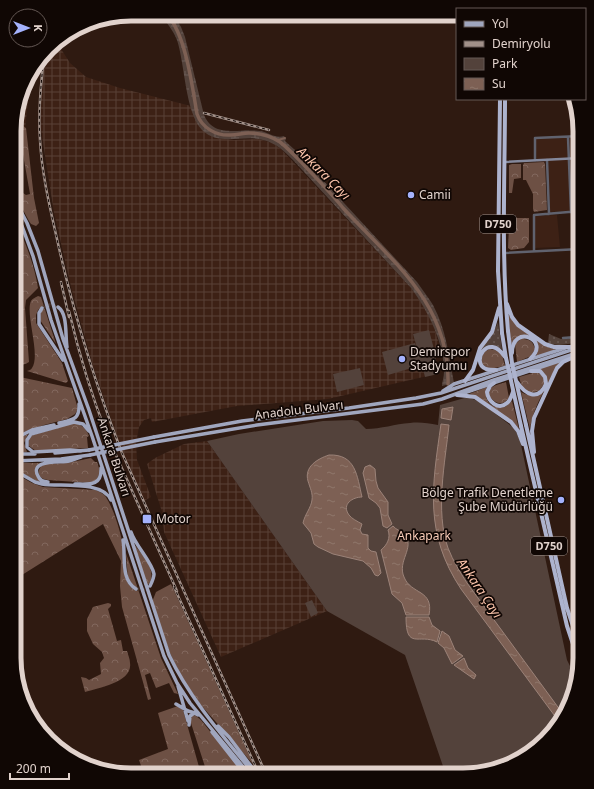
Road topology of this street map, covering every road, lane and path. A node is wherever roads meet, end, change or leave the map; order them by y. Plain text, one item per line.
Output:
1 (500, 100) edge
2 (505, 100) edge
3 (568, 137) junction
4 (573, 137) edge
5 (569, 159) junction
6 (573, 159) edge
7 (535, 160) junction
8 (547, 160) junction
9 (504, 162) junction
10 (21, 212) edge
11 (571, 212) joint
12 (549, 214) junction
13 (21, 224) edge
14 (573, 249) edge
15 (534, 250) junction
16 (504, 253) junction
17 (505, 294) junction
18 (500, 305) junction
19 (58, 307) dead end
20 (42, 308) dead end
21 (573, 337) edge
22 (563, 338) dead end
23 (573, 347) edge
24 (573, 347) edge
25 (569, 348) junction
26 (573, 356) edge
27 (573, 356) edge
28 (573, 357) edge
29 (506, 358) junction
30 (530, 359) junction
31 (512, 363) junction
32 (67, 365) junction
33 (73, 367) junction
34 (496, 370) junction
35 (531, 371) junction
36 (465, 381) junction
37 (517, 382) junction
38 (494, 383) junction
39 (455, 386) junction
40 (513, 392) junction
41 (456, 394) junction
42 (78, 397) junction
43 (523, 425) junction
44 (21, 436) edge
45 (92, 436) junction
46 (81, 451) junction
47 (21, 454) edge
48 (81, 457) junction
49 (529, 459) junction
50 (21, 461) edge
51 (101, 463) junction
52 (21, 474) edge
53 (537, 477) junction
54 (118, 499) junction
55 (121, 525) junction
56 (150, 586) dead end
57 (136, 589) dead end
58 (570, 618) junction
59 (573, 618) edge
60 (573, 626) edge
61 (573, 644) edge
62 (177, 683) junction
63 (176, 704) dead end
64 (184, 708) junction
65 (198, 715) junction
66 (207, 715) junction
67 (205, 721) junction
68 (228, 745) junction
69 (240, 768) edge
70 (245, 768) edge
71 (249, 768) edge
72 (252, 768) edge

1 - 18 highway, D750
2 - 9 highway, D750
3 - 4 street
3 - 5 street
3 - 7 street
5 - 6 main road
5 - 8 main road
5 - 11 street
7 - 8 main road
7 - 9 main road
8 - 12 street
9 - 16 highway, D750
10 - 33 main road, Ankara Bulvarı
11 - 12 street
12 - 15 street
13 - 32 main road, Ankara Bulvarı
14 - 15 street
15 - 16 street
16 - 17 highway, D750
17 - 25 highway
17 - 31 highway, D750, bridge
18 - 29 highway, D750, bridge
18 - 36 highway
19 - 33 main road
20 - 32 main road
21 - 22 street
23 - 25 main road
24 - 25 main road
25 - 30 main road
25 - 39 main road, Anadolu Bulvarı
26 - 35 main road
27 - 41 main road
28 - 53 highway
29 - 34 highway
29 - 40 highway, D750, bridge
30 - 31 highway
30 - 34 main road
31 - 37 highway, D750, bridge
32 - 42 main road, Ankara Bulvarı
33 - 54 main road, Ankara Bulvarı
34 - 36 main road
35 - 37 highway
35 - 38 main road
36 - 39 main road
37 - 43 highway, D750, bridge
38 - 40 highway
38 - 41 main road
39 - 46 main road, Anadolu Bulvarı, bridge
40 - 43 highway, D750, bridge
41 - 48 main road, Anadolu Bulvarı, bridge
41 - 49 highway
42 - 44 main road
42 - 45 main road, Ankara Bulvarı
43 - 49 highway, D750
43 - 53 highway, D750
45 - 46 main road
45 - 51 main road, Ankara Bulvarı
46 - 47 main road, Anadolu Bulvarı
48 - 50 main road, Anadolu Bulvarı
48 - 51 main road
49 - 61 highway, D750
51 - 55 main road, Ankara Bulvarı
52 - 55 main road
53 - 58 highway, D750
54 - 56 main road
54 - 66 main road, Ankara Bulvarı
55 - 57 main road
55 - 62 main road, Ankara Bulvarı
58 - 59 street
58 - 60 highway, D750
62 - 64 main road
62 - 67 main road, Ankara Bulvarı
63 - 64 main road
64 - 65 main road
64 - 65 main road
65 - 67 main road
66 - 68 main road, Ankara Bulvarı
66 - 72 main road, Ankara Bulvarı
67 - 68 main road, Ankara Bulvarı
67 - 69 main road, Ankara Bulvarı
68 - 70 main road, Ankara Bulvarı
68 - 71 main road, Ankara Bulvarı

